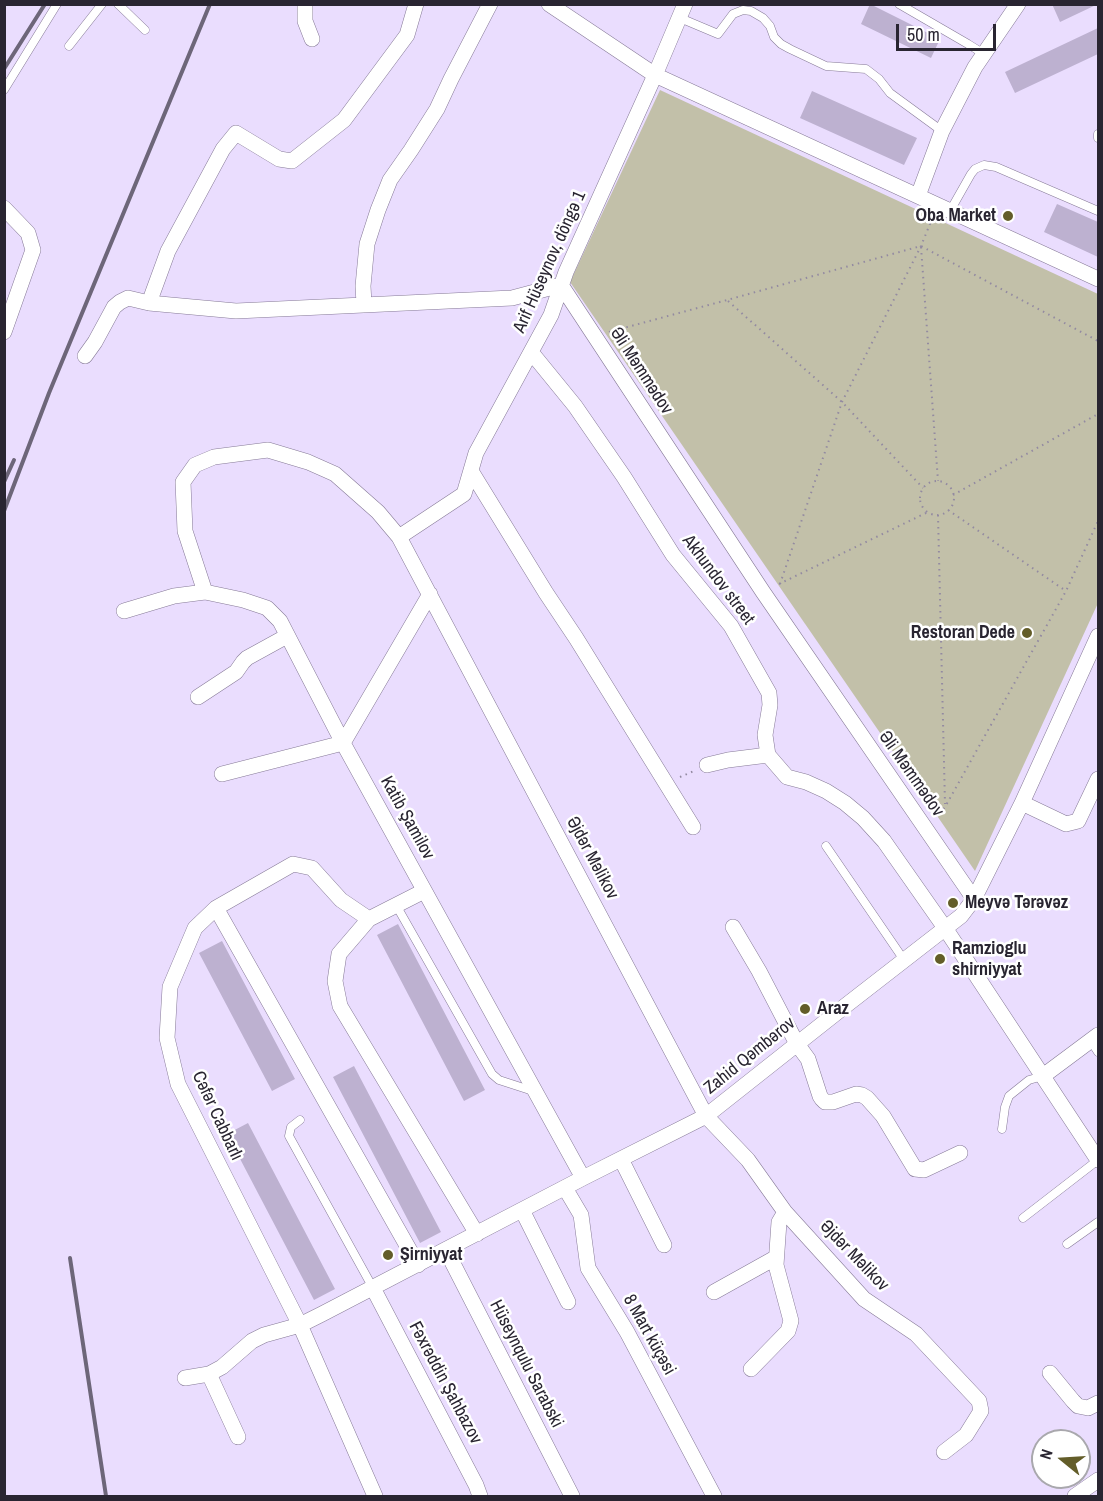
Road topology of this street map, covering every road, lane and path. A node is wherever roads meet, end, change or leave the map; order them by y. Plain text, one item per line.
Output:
1 (57, 4) edge
2 (102, 4) edge
3 (118, 4) edge
4 (305, 4) edge
5 (416, 4) edge
6 (490, 4) edge
7 (549, 4) edge
8 (899, 4) edge
9 (1018, 4) edge
10 (683, 11) edge
11 (145, 30) dead end
12 (312, 39) dead end
13 (69, 46) dead end
14 (984, 54) junction
15 (656, 75) junction
16 (4, 90) edge
17 (942, 131) junction
18 (918, 196) junction
19 (4, 208) edge
20 (944, 208) junction
21 (1098, 211) edge
22 (921, 246) junction
23 (1098, 279) edge
24 (561, 285) junction
25 (727, 300) junction
26 (149, 303) junction
27 (364, 304) junction
28 (6, 323) edge
29 (594, 335) junction
30 (1098, 341) edge
31 (531, 352) junction
32 (85, 356) dead end
33 (842, 402) junction
34 (1098, 414) edge
35 (471, 471) junction
36 (938, 481) junction
37 (923, 488) junction
38 (953, 495) junction
39 (948, 510) junction
40 (928, 512) junction
41 (938, 515) junction
42 (1098, 521) edge
43 (399, 537) junction
44 (1066, 591) junction
45 (205, 592) junction
46 (430, 594) junction
47 (124, 611) dead end
48 (287, 636) junction
49 (1098, 636) edge
50 (198, 697) dead end
51 (343, 743) junction
52 (768, 754) junction
53 (707, 765) joint
54 (222, 774) dead end
55 (1098, 779) edge
56 (667, 784) junction
57 (1022, 803) junction
58 (693, 827) dead end
59 (826, 846) dead end
60 (424, 891) junction
61 (974, 899) junction
62 (396, 905) junction
63 (216, 908) junction
64 (369, 919) junction
65 (733, 927) dead end
66 (945, 928) junction
67 (904, 960) junction
68 (1096, 1043) edge
69 (797, 1044) junction
70 (1043, 1076) junction
71 (535, 1091) junction
72 (706, 1116) junction
73 (300, 1120) dead end
74 (1002, 1128) dead end
75 (960, 1153) dead end
76 (621, 1159) junction
77 (1098, 1159) edge
78 (583, 1178) junction
79 (565, 1188) junction
80 (522, 1210) junction
81 (785, 1212) junction
82 (1023, 1218) dead end
83 (1098, 1222) edge
84 (477, 1234) junction
85 (1067, 1244) dead end
86 (664, 1245) dead end
87 (446, 1250) junction
88 (775, 1258) junction
89 (418, 1265) junction
90 (373, 1288) junction
91 (714, 1292) dead end
92 (568, 1302) dead end
93 (300, 1325) junction
94 (751, 1369) dead end
95 (1050, 1373) dead end
96 (209, 1374) junction
97 (185, 1378) dead end
98 (1098, 1403) edge
99 (238, 1437) dead end
100 (944, 1452) dead end
101 (1098, 1480) edge
102 (375, 1497) edge
103 (480, 1497) edge
104 (572, 1497) edge
105 (714, 1497) edge
106 (1075, 1497) edge

1 - 16 lane
2 - 13 lane
3 - 11 lane
4 - 12 street
5 - 26 street
6 - 27 street
7 - 15 street
8 - 14 lane
9 - 14 street
10 - 15 street, Arif Hüseynov, döngə 1
10 - 17 lane
14 - 17 street
15 - 18 street
15 - 24 street, Arif Hüseynov, döngə 1
17 - 18 street
18 - 20 street
19 - 28 street
20 - 21 lane
20 - 22 path
20 - 23 street
22 - 25 path
22 - 30 path
22 - 33 path
22 - 36 path
24 - 27 street
24 - 29 street, Əli Məmmədov
24 - 31 street, Arif Hüseynov, döngə 1
25 - 29 path
25 - 33 path
26 - 27 street
26 - 32 street
29 - 61 street, Əli Məmmədov
31 - 35 street, Arif Hüseynov, döngə 1
31 - 52 street, Akhundov street
33 - 37 path
33 - 40 path
34 - 38 path
35 - 43 street, Arif Hüseynov, döngə 1
35 - 56 street
36 - 37 path
36 - 38 path
37 - 40 path
38 - 39 path
39 - 41 path
39 - 44 path
40 - 41 path
41 - 44 path
42 - 44 path
43 - 45 street, Əjdər Məlikov
43 - 46 street, Əjdər Məlikov
45 - 47 street, Katib Şamilov
45 - 48 street, Katib Şamilov
46 - 51 street
46 - 72 street, Əjdər Məlikov
48 - 50 street
48 - 51 street, Katib Şamilov
49 - 57 street, Zahid Qəmbərov
51 - 54 street
51 - 60 street, Katib Şamilov
52 - 53 street
52 - 66 street
53 - 56 path
55 - 57 street
56 - 58 street
57 - 61 street, Zahid Qəmbərov
59 - 67 lane
60 - 62 street
60 - 71 street, Katib Şamilov
61 - 66 street, Zahid Qəmbərov
62 - 64 street
62 - 71 lane
63 - 64 street, Cəfər Cabbarlı
63 - 89 street
63 - 93 street, Cəfər Cabbarlı
64 - 84 street
65 - 69 street
66 - 67 street, Zahid Qəmbərov
66 - 70 street
67 - 69 street, Zahid Qəmbərov
68 - 70 street
69 - 72 street, Zahid Qəmbərov
69 - 75 street
70 - 74 lane
70 - 77 street
71 - 78 street, Katib Şamilov
72 - 76 street, Zahid Qəmbərov
72 - 81 street, Əjdər Məlikov
73 - 90 lane
76 - 78 street, Zahid Qəmbərov
76 - 86 street
77 - 82 lane
78 - 79 street, Zahid Qəmbərov
79 - 80 street, Zahid Qəmbərov
79 - 105 street, 8 Mart küçəsi
80 - 84 street, Zahid Qəmbərov
80 - 92 street
81 - 88 street
81 - 100 street, Əjdər Məlikov
83 - 85 lane
84 - 87 street, Zahid Qəmbərov
87 - 89 street, Zahid Qəmbərov
87 - 104 street, Hüseynqulu Sarabski
88 - 91 street
88 - 94 street
89 - 90 street, Zahid Qəmbərov
90 - 93 street, Zahid Qəmbərov
90 - 103 street, Fəxrəddin Şahbazov
93 - 96 street, Zahid Qəmbərov
93 - 102 street, Cəfər Cabbarlı
95 - 98 street
96 - 97 street
96 - 99 street
101 - 106 street

